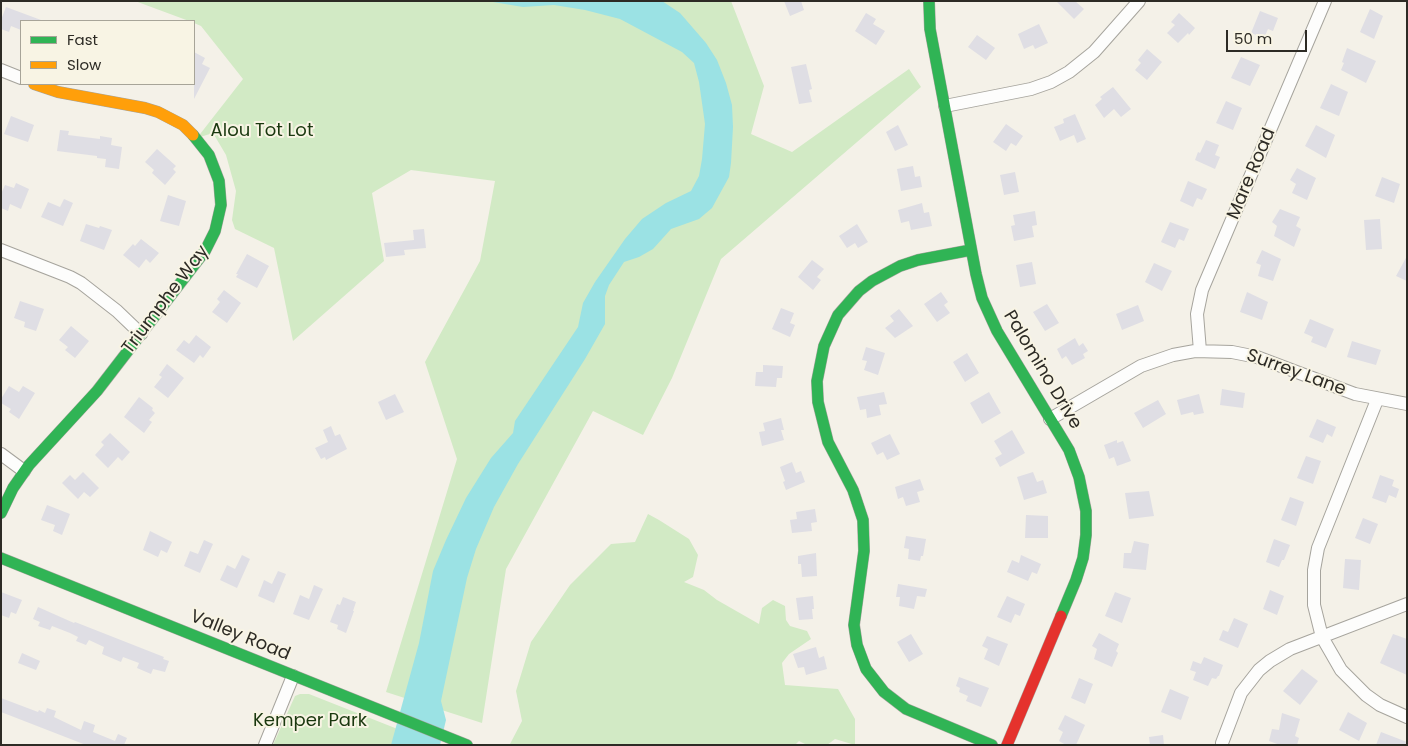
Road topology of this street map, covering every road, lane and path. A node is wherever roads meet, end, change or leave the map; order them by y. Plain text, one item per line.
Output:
1 (929, 1) edge
2 (1139, 1) edge
3 (1325, 1) edge
4 (1, 70) edge
5 (20, 78) edge
6 (37, 85) edge
7 (945, 106) junction
8 (1, 250) edge
9 (971, 250) junction
10 (142, 334) junction
11 (1200, 351) junction
12 (1376, 400) junction
13 (1407, 404) edge
14 (1050, 419) junction
15 (1, 454) edge
16 (24, 471) junction
17 (1, 513) edge
18 (1, 558) edge
19 (1407, 604) edge
20 (1322, 637) junction
21 (293, 676) junction
22 (1407, 717) edge
23 (1222, 743) dead end
24 (265, 745) edge
25 (467, 745) edge
26 (992, 745) edge
27 (1007, 745) edge

1 - 7 street, Palomino Drive
2 - 7 street
3 - 11 street, Mare Road
4 - 5 street
6 - 10 street, Triumphe Way
7 - 9 street, Palomino Drive
8 - 10 street
9 - 14 street, Palomino Drive
9 - 26 street
10 - 16 street, Triumphe Way
11 - 12 street, Surrey Lane
11 - 14 street, Surrey Lane
12 - 13 street, Surrey Lane
12 - 20 street
14 - 27 street, Palomino Drive
15 - 16 street
16 - 17 street, Triumphe Way
18 - 21 street, Valley Road
19 - 20 street
20 - 22 street
20 - 23 street
21 - 24 street
21 - 25 street, Valley Road

